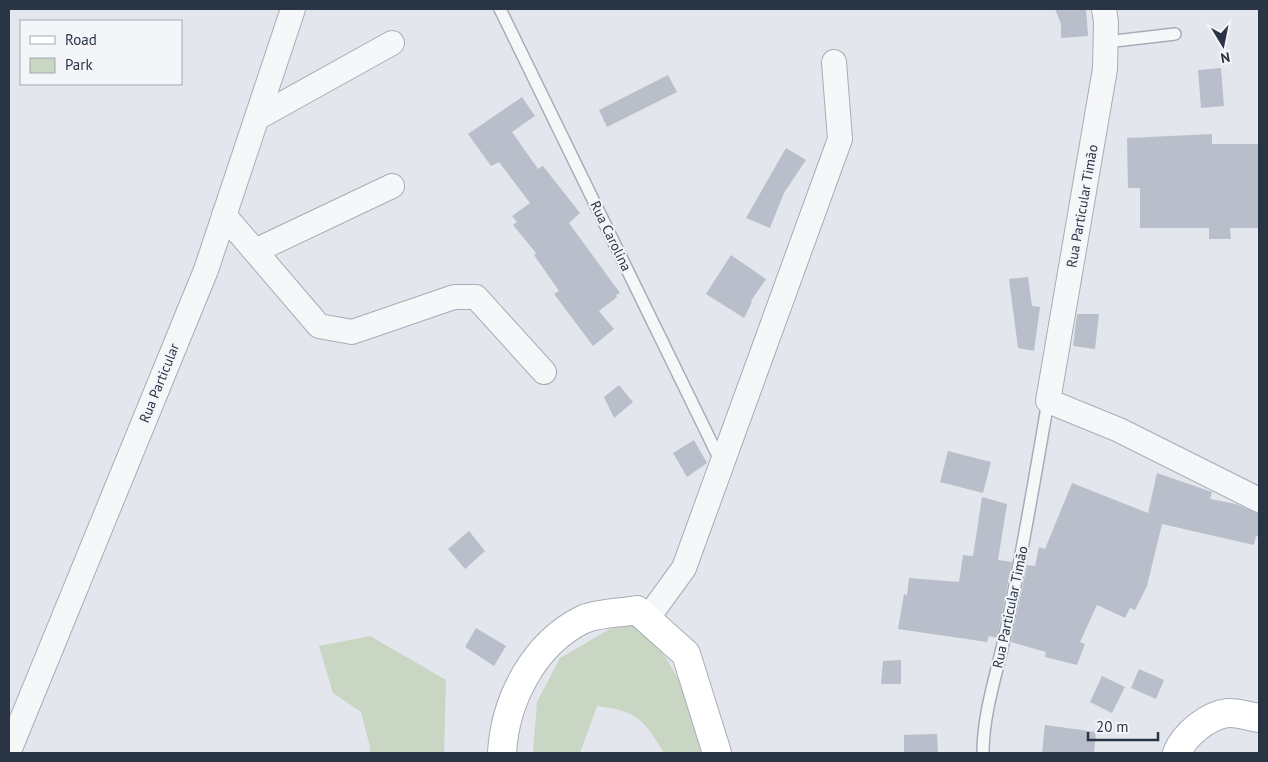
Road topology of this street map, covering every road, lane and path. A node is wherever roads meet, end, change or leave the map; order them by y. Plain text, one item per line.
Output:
1 (293, 9) edge
2 (500, 9) edge
3 (1104, 9) edge
4 (1175, 34) dead end
5 (1106, 42) junction
6 (392, 43) dead end
7 (834, 62) dead end
8 (257, 118) junction
9 (392, 186) dead end
10 (224, 215) junction
11 (255, 251) junction
12 (544, 372) dead end
13 (1048, 402) junction
14 (722, 463) junction
15 (1259, 500) edge
16 (647, 619) junction
17 (1259, 718) edge
18 (9, 751) edge
19 (502, 753) edge
20 (717, 753) edge
21 (983, 753) edge
22 (1177, 753) edge

1 - 8 street, Rua Particular
2 - 14 lane, Rua Carolina
3 - 5 street, Rua Particular Timão
4 - 5 lane
5 - 13 street, Rua Particular Timão
6 - 8 street
7 - 14 street
8 - 10 street, Rua Particular
9 - 11 street
10 - 11 street
10 - 18 street, Rua Particular
11 - 12 street
13 - 15 street
13 - 21 lane, Rua Particular Timão
14 - 16 street
16 - 19 main road
16 - 20 main road
17 - 22 main road

